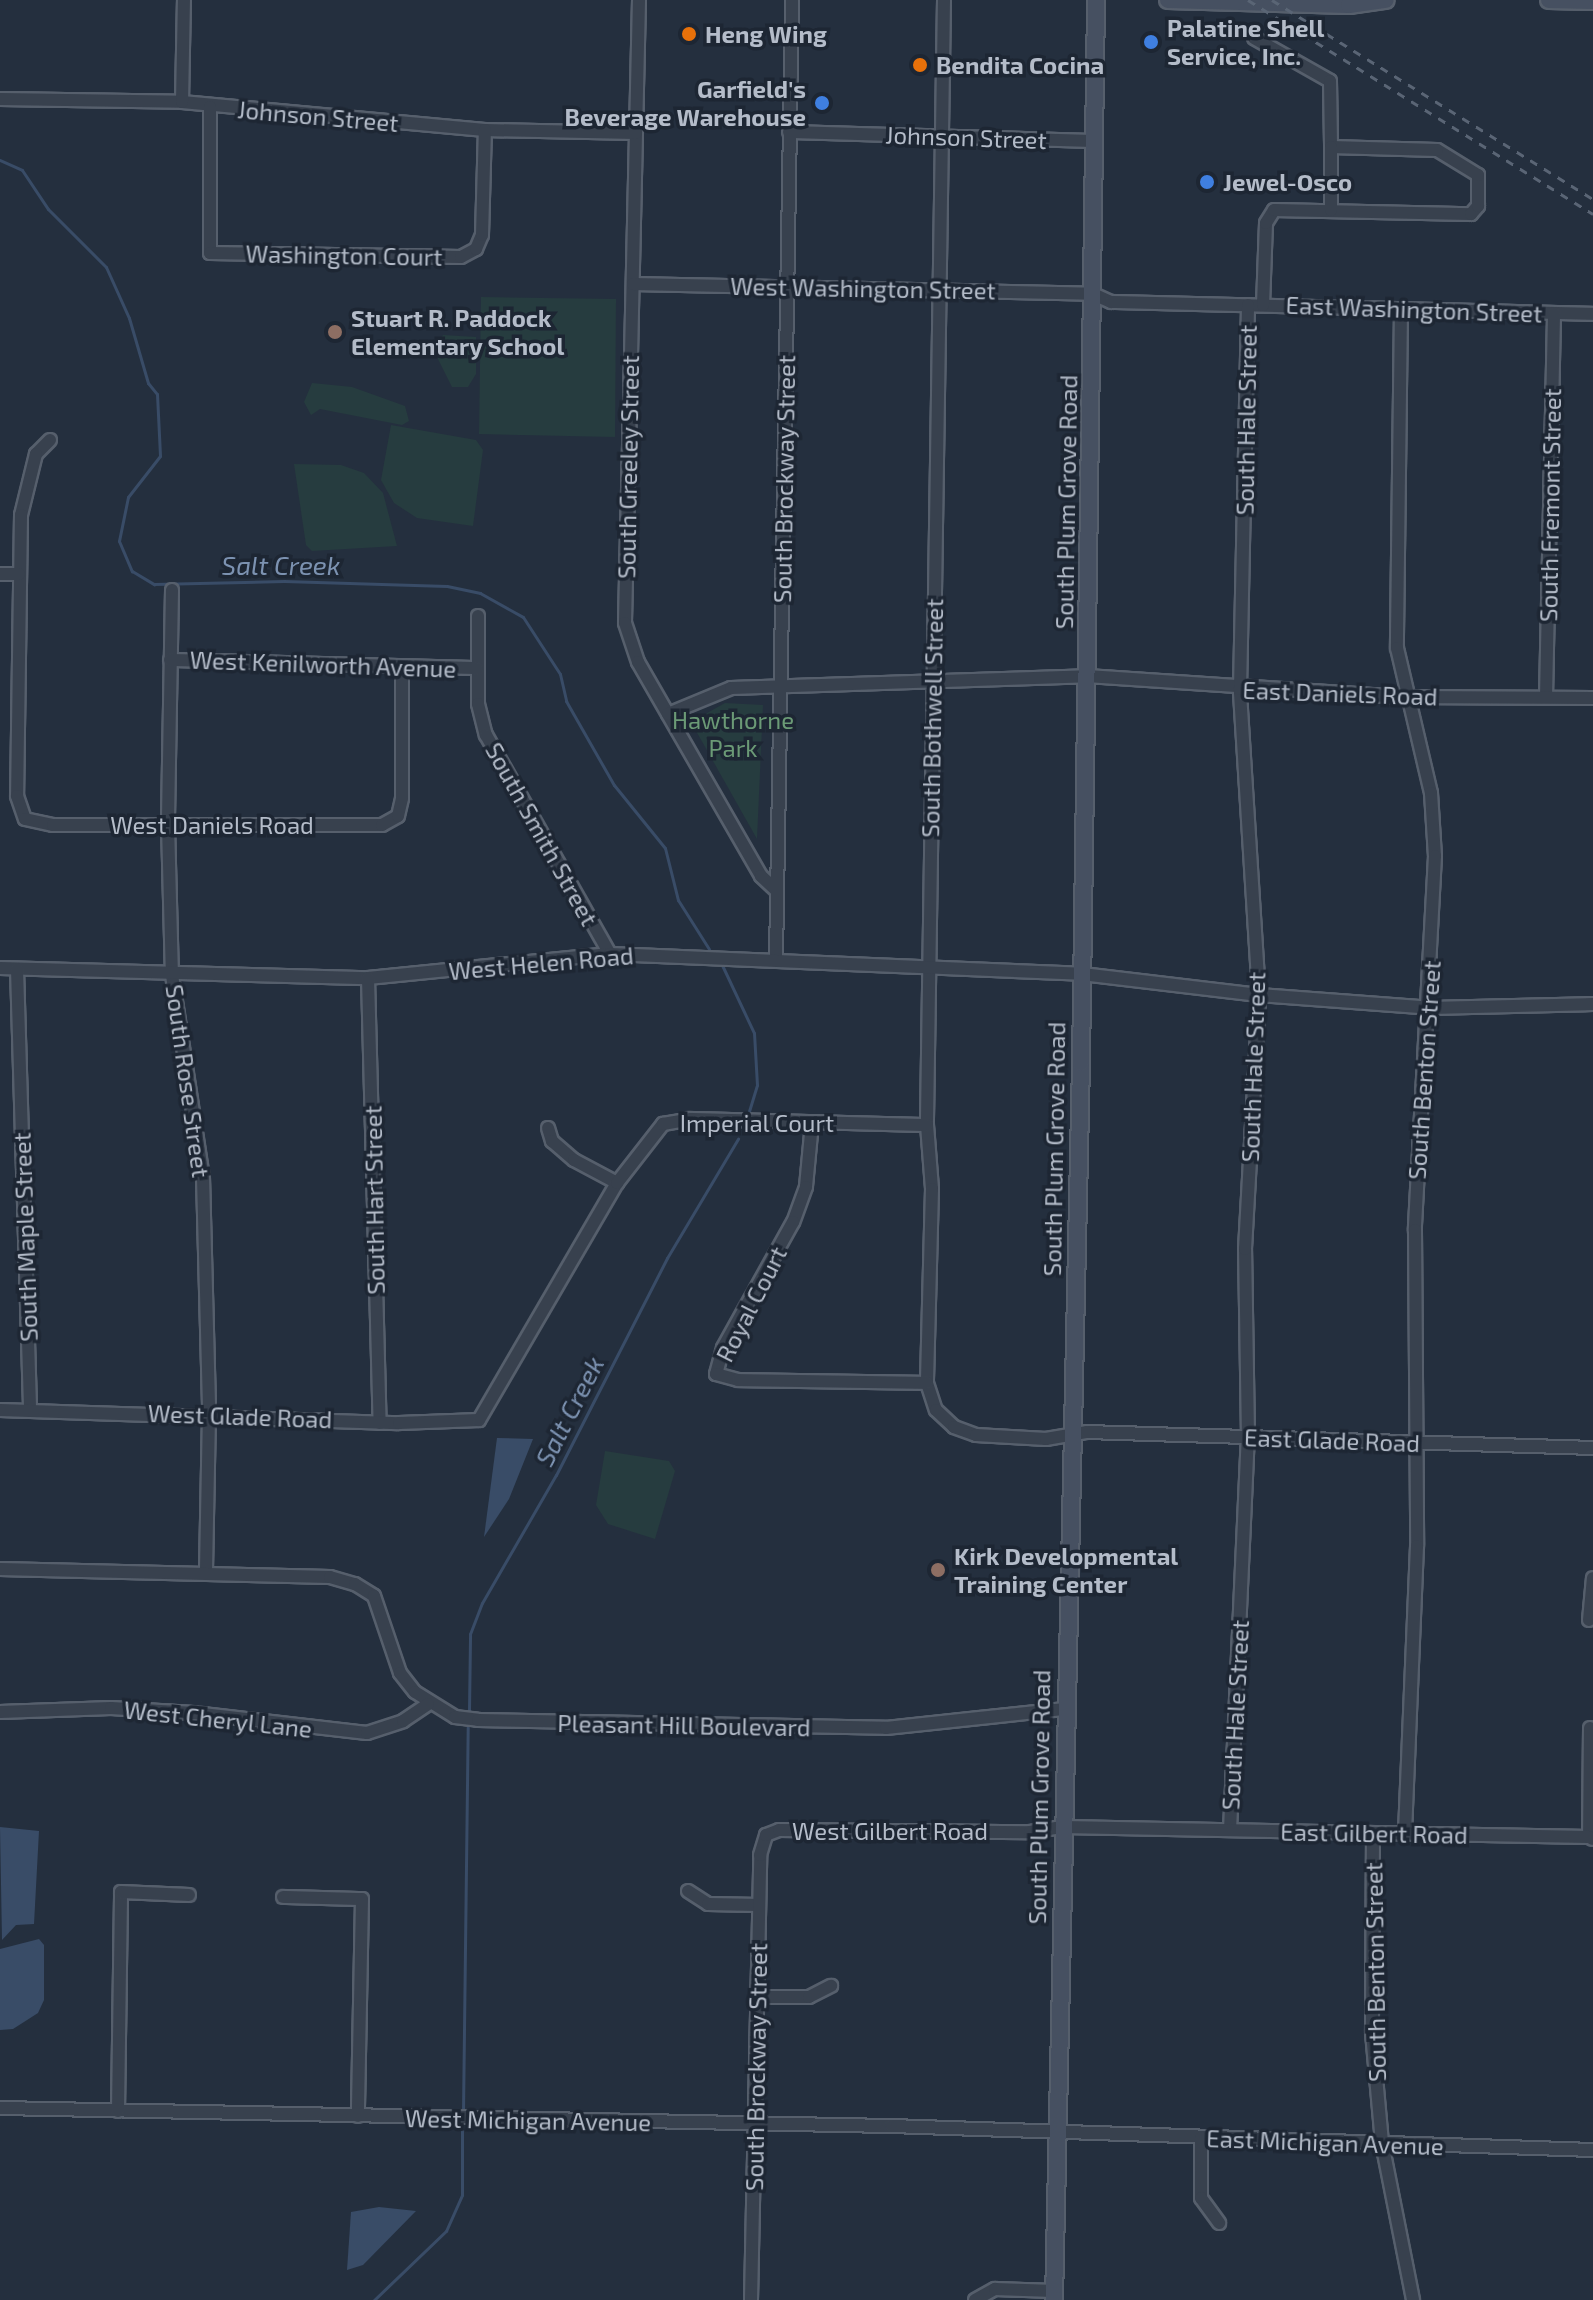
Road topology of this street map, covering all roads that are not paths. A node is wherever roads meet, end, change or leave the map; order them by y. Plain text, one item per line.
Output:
1 (184, 0) edge
2 (639, 0) edge
3 (792, 0) edge
4 (944, 0) edge
5 (1096, 0) edge
6 (1168, 0) edge
7 (1386, 0) edge
8 (1549, 0) edge
9 (1593, 1) edge
10 (1254, 38) dead end
11 (0, 99) edge
12 (182, 102) junction
13 (210, 107) junction
14 (485, 130) junction
15 (789, 132) junction
16 (636, 133) junction
17 (942, 136) junction
18 (1095, 141) junction
19 (1331, 147) junction
20 (1331, 210) junction
21 (633, 284) junction
22 (787, 286) junction
23 (939, 289) junction
24 (1093, 294) junction
25 (1248, 305) junction
26 (1263, 305) junction
27 (1401, 309) junction
28 (1554, 313) junction
29 (1593, 314) edge
30 (50, 440) dead end
31 (0, 574) edge
32 (19, 574) junction
33 (172, 590) dead end
34 (478, 616) dead end
35 (170, 660) junction
36 (402, 667) junction
37 (477, 668) junction
38 (1087, 676) junction
39 (933, 680) junction
40 (781, 688) junction
41 (1240, 689) junction
42 (1406, 697) junction
43 (1546, 697) junction
44 (1593, 698) edge
45 (668, 714) junction
46 (168, 825) junction
47 (777, 891) junction
48 (610, 954) junction
49 (776, 959) junction
50 (0, 968) edge
51 (17, 969) junction
52 (929, 969) junction
53 (1082, 974) junction
54 (172, 975) junction
55 (368, 978) junction
56 (1259, 995) junction
57 (1593, 1004) edge
58 (1430, 1008) junction
59 (812, 1123) junction
60 (927, 1125) junction
61 (548, 1128) dead end
62 (617, 1183) junction
63 (927, 1383) junction
64 (0, 1410) edge
65 (30, 1410) junction
66 (209, 1414) junction
67 (479, 1420) joint
68 (380, 1423) junction
69 (1071, 1432) junction
70 (1248, 1437) junction
71 (1418, 1443) junction
72 (1593, 1448) edge
73 (0, 1569) edge
74 (206, 1572) junction
75 (1593, 1578) edge
76 (385, 1587) dead end
77 (374, 1596) junction
78 (1589, 1620) dead end
79 (428, 1704) junction
80 (1065, 1709) junction
81 (0, 1712) edge
82 (1590, 1728) dead end
83 (1063, 1827) junction
84 (1230, 1830) junction
85 (1373, 1833) junction
86 (1405, 1834) junction
87 (766, 1835) joint
88 (1591, 1838) edge
89 (688, 1891) dead end
90 (189, 1895) dead end
91 (283, 1897) dead end
92 (759, 1905) junction
93 (831, 1986) dead end
94 (757, 1997) junction
95 (0, 2108) edge
96 (118, 2111) junction
97 (358, 2116) junction
98 (754, 2123) junction
99 (1057, 2135) junction
100 (1201, 2138) junction
101 (1382, 2143) junction
102 (1593, 2150) edge
103 (1219, 2223) dead end
104 (1054, 2295) edge
105 (751, 2300) edge
106 (975, 2300) edge
107 (1413, 2300) edge

1 - 12 street
2 - 16 street, South Greeley Street
3 - 15 street, South Brockway Street
4 - 17 street, South Bothwell Street
5 - 18 main road, South Plum Grove Road
6 - 7 main road
8 - 9 main road
10 - 19 street
11 - 12 street, Johnson Street
12 - 13 street, Johnson Street
13 - 14 street, Johnson Street
13 - 14 street, Washington Court
14 - 16 street, Johnson Street
15 - 17 street, Johnson Street
15 - 22 street, South Brockway Street
16 - 21 street, South Greeley Street
17 - 18 street, Johnson Street
17 - 23 street, South Bothwell Street
18 - 24 main road, South Plum Grove Road
19 - 20 street
19 - 20 street
20 - 26 street
21 - 22 street, West Washington Street
21 - 45 street, South Greeley Street
22 - 23 street, West Washington Street
22 - 40 street, South Brockway Street
23 - 24 street, West Washington Street
23 - 39 street, South Bothwell Street
24 - 25 street, East Washington Street
24 - 38 main road, South Plum Grove Road
25 - 26 street, East Washington Street
25 - 41 street, South Hale Street
26 - 27 street, East Washington Street
27 - 28 street, East Washington Street
27 - 42 street, South Benton Street
28 - 29 street, East Washington Street
28 - 43 street, South Fremont Street
30 - 32 street
31 - 32 street
32 - 46 street, West Daniels Road
33 - 35 street, South Rose Street
34 - 37 street, South Smith Street
35 - 36 street, West Kenilworth Avenue
35 - 46 street, South Rose Street
36 - 37 street, West Kenilworth Avenue
36 - 46 street, West Daniels Road
37 - 48 street, South Smith Street
38 - 39 street
38 - 41 street, East Daniels Road
38 - 53 main road, South Plum Grove Road
39 - 40 street
39 - 52 street, South Bothwell Street
40 - 45 street
40 - 47 street, South Brockway Street
41 - 42 street, East Daniels Road
41 - 56 street, South Hale Street
42 - 43 street, East Daniels Road
42 - 58 street, South Benton Street
43 - 44 street, East Daniels Road
45 - 47 street, South Greeley Street
46 - 54 street, South Rose Street
47 - 49 street, South Brockway Street
48 - 49 street, West Helen Road
48 - 55 street, West Helen Road
49 - 52 street, West Helen Road
50 - 51 street, West Helen Road
51 - 54 street, West Helen Road
51 - 65 street, South Maple Street
52 - 53 street, West Helen Road
52 - 60 street, South Bothwell Street
53 - 56 street, West Helen Road
53 - 69 main road, South Plum Grove Road
54 - 55 street, West Helen Road
54 - 66 street, South Rose Street
55 - 68 street, South Hart Street
56 - 58 street, West Helen Road
56 - 70 street, South Hale Street
57 - 58 street, West Helen Road
58 - 71 street, South Benton Street
59 - 60 street, Imperial Court
59 - 62 street, Imperial Court
59 - 63 street, Royal Court
60 - 63 street, South Bothwell Street
61 - 62 street
62 - 67 street, Imperial Court
63 - 69 street, South Bothwell Street
64 - 65 street, West Glade Road
65 - 66 street, West Glade Road
66 - 68 street, West Glade Road
66 - 74 street, South Rose Street
67 - 68 street, West Glade Road
69 - 70 street, East Glade Road
69 - 80 main road, South Plum Grove Road
70 - 71 street, East Glade Road
70 - 84 street, South Hale Street
71 - 72 street, East Glade Road
71 - 86 street, South Benton Street
73 - 74 street
74 - 77 street
75 - 78 street
76 - 77 street
77 - 79 street
79 - 80 street, Pleasant Hill Boulevard
79 - 81 street, West Cheryl Lane
80 - 83 main road, South Plum Grove Road
82 - 88 street
83 - 84 street, East Gilbert Road
83 - 87 street, West Gilbert Road
83 - 99 main road, South Plum Grove Road
84 - 85 street, East Gilbert Road
85 - 86 street, East Gilbert Road
85 - 101 street, South Benton Street
86 - 88 street, East Gilbert Road
87 - 92 street, South Brockway Street
89 - 92 street
90 - 96 street
91 - 97 street
92 - 94 street, South Brockway Street
93 - 94 street
94 - 98 street, South Brockway Street
95 - 96 street, West Michigan Avenue
96 - 97 street, West Michigan Avenue
97 - 98 street, West Michigan Avenue
98 - 99 street, West Michigan Avenue
98 - 105 street, South Brockway Street
99 - 100 street, East Michigan Avenue
99 - 104 main road, South Plum Grove Road
100 - 101 street, East Michigan Avenue
100 - 103 street
101 - 102 street, East Michigan Avenue
101 - 107 street, South Benton Street
104 - 106 street

